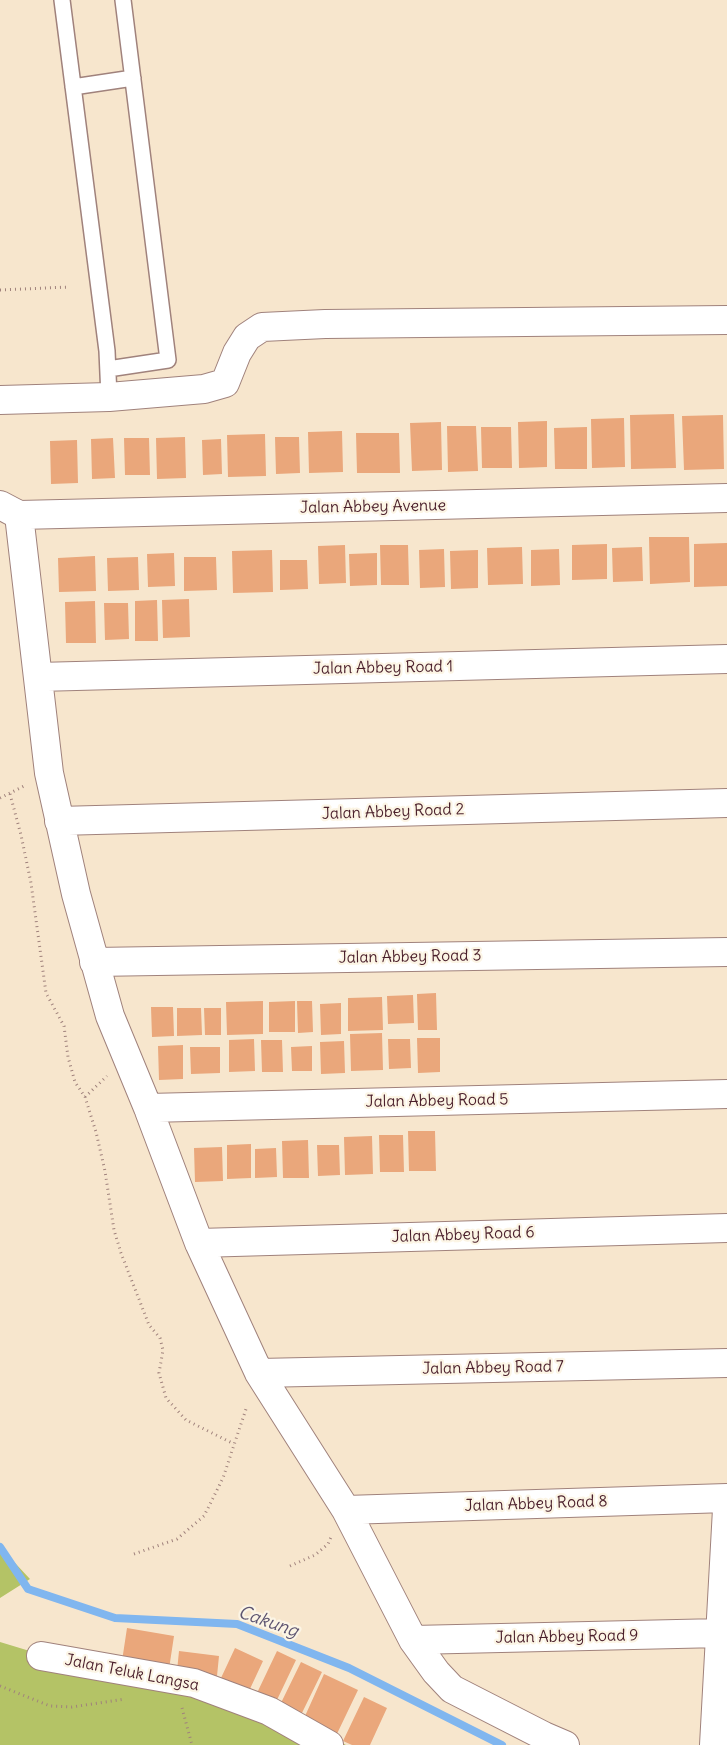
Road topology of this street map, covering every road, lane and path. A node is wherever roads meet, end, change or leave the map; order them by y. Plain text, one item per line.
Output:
1 (62, 0) edge
2 (123, 0) edge
3 (133, 78) junction
4 (73, 87) junction
5 (69, 287) dead end
6 (0, 290) edge
7 (727, 320) edge
8 (108, 369) junction
9 (109, 397) junction
10 (0, 400) edge
11 (727, 498) edge
12 (10, 510) edge
13 (727, 659) edge
14 (38, 677) junction
15 (10, 794) dead end
16 (727, 803) edge
17 (60, 822) junction
18 (727, 952) edge
19 (94, 962) junction
20 (727, 1094) edge
21 (148, 1108) junction
22 (727, 1228) edge
23 (199, 1243) junction
24 (727, 1363) edge
25 (259, 1373) junction
26 (234, 1444) junction
27 (727, 1498) edge
28 (727, 1509) edge
29 (346, 1510) junction
30 (134, 1554) dead end
31 (290, 1566) dead end
32 (721, 1633) junction
33 (413, 1640) junction
34 (41, 1656) dead end
35 (0, 1686) edge
36 (128, 1698) dead end
37 (178, 1704) dead end
38 (192, 1745) edge
39 (329, 1745) edge
40 (565, 1745) edge
41 (714, 1745) edge

1 - 4 lane
2 - 3 lane
3 - 4 lane
3 - 8 lane
4 - 8 lane
5 - 6 path
7 - 9 street
8 - 9 lane
9 - 10 street
11 - 12 street, Jalan Abbey Avenue
12 - 14 street
13 - 14 street, Jalan Abbey Road 1
14 - 17 street
15 - 26 path
16 - 17 street, Jalan Abbey Road 2
17 - 19 street
18 - 19 street, Jalan Abbey Road 3
19 - 21 street
20 - 21 street, Jalan Abbey Road 5
21 - 23 street
22 - 23 street, Jalan Abbey Road 6
23 - 25 street
24 - 25 street, Jalan Abbey Road 7
25 - 26 path
25 - 29 street
26 - 30 path
27 - 29 street, Jalan Abbey Road 8
28 - 32 street
29 - 31 path
29 - 33 street
32 - 33 street, Jalan Abbey Road 9
32 - 41 street
33 - 40 street
34 - 39 street, Jalan Teluk Langsa
35 - 36 path
37 - 38 path

